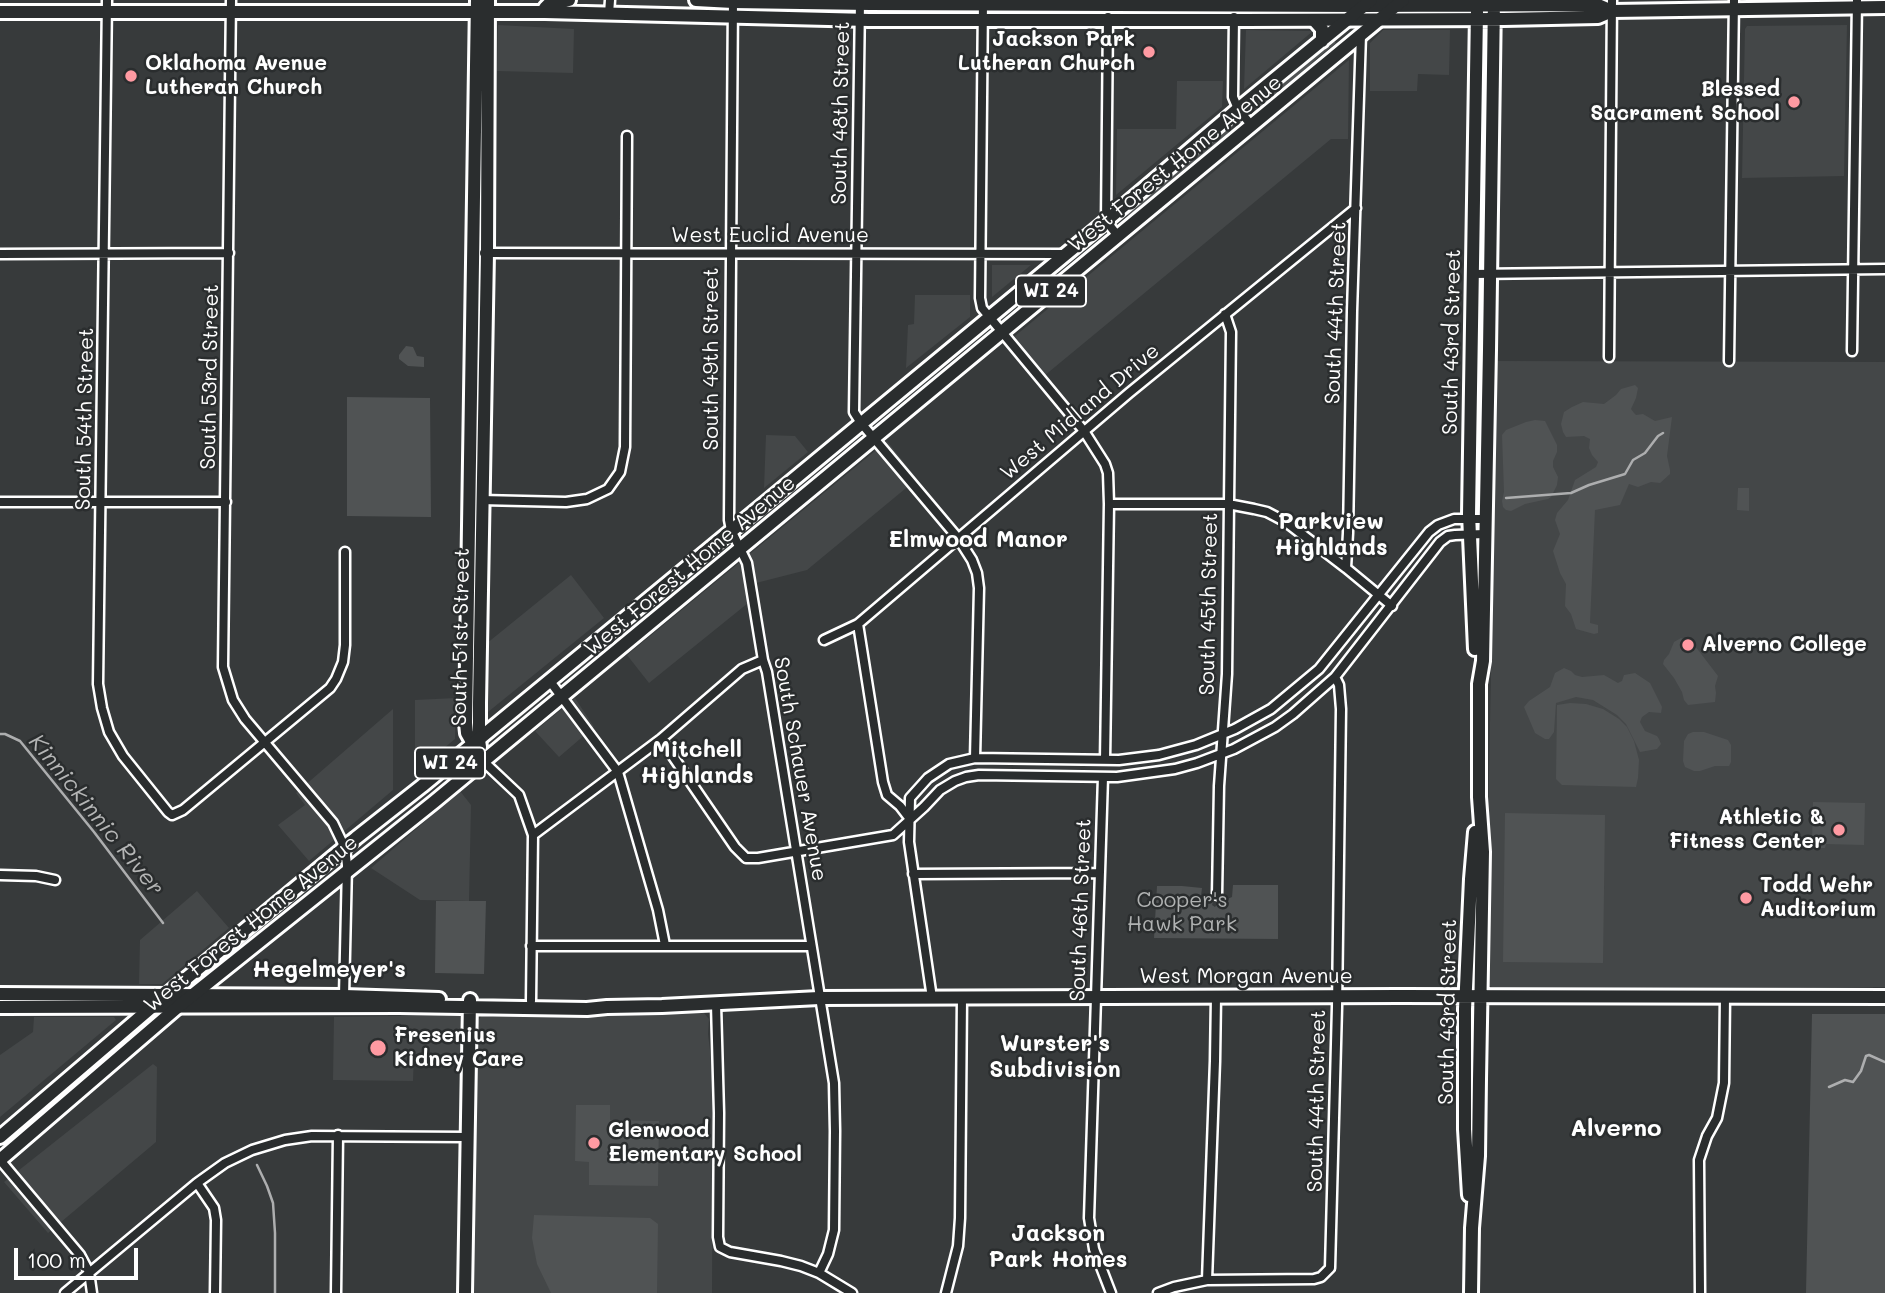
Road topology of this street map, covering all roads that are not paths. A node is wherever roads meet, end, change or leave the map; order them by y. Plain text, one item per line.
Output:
1 (569, 0) edge
2 (610, 0) edge
3 (696, 0) edge
4 (733, 1) edge
5 (860, 2) edge
6 (984, 2) edge
7 (1108, 2) edge
8 (1234, 3) edge
9 (1400, 3) edge
10 (1477, 3) edge
11 (1493, 3) edge
12 (1857, 4) edge
13 (1734, 5) edge
14 (107, 6) edge
15 (231, 6) edge
16 (482, 6) edge
17 (1612, 6) edge
18 (1885, 7) edge
19 (1361, 9) edge
20 (0, 12) edge
21 (545, 12) junction
22 (609, 14) junction
23 (732, 16) junction
24 (859, 19) junction
25 (1314, 19) junction
26 (1380, 19) junction
27 (1477, 19) junction
28 (1493, 19) junction
29 (983, 20) junction
30 (1108, 20) junction
31 (1234, 20) junction
32 (1361, 35) junction
33 (1322, 41) junction
34 (1238, 108) junction
35 (1252, 126) junction
36 (627, 136) dead end
37 (1356, 208) junction
38 (1106, 221) junction
39 (1118, 236) junction
40 (229, 253) junction
41 (480, 253) junction
42 (730, 253) junction
43 (856, 253) junction
44 (0, 254) edge
45 (104, 254) junction
46 (626, 254) junction
47 (980, 254) junction
48 (1066, 254) junction
49 (1854, 269) junction
50 (1885, 269) edge
51 (1731, 271) junction
52 (1610, 273) junction
53 (1473, 274) junction
54 (1489, 274) junction
55 (1225, 314) junction
56 (996, 324) junction
57 (1852, 351) dead end
58 (1609, 357) dead end
59 (1730, 361) dead end
60 (868, 431) junction
61 (1084, 431) junction
62 (476, 500) junction
63 (0, 502) edge
64 (101, 502) junction
65 (226, 502) junction
66 (1109, 504) junction
67 (1228, 504) junction
68 (1469, 518) junction
69 (1486, 519) junction
70 (732, 530) junction
71 (1470, 534) junction
72 (1485, 534) junction
73 (958, 538) junction
74 (741, 548) junction
75 (345, 552) dead end
76 (1346, 568) junction
77 (1378, 594) junction
78 (1392, 606) junction
79 (858, 624) junction
80 (824, 640) dead end
81 (763, 660) junction
82 (1335, 677) junction
83 (549, 680) junction
84 (1479, 684) junction
85 (562, 697) junction
86 (1223, 734) junction
87 (661, 739) junction
88 (265, 741) junction
89 (476, 742) junction
90 (1222, 754) junction
91 (975, 758) junction
92 (1105, 760) junction
93 (483, 761) junction
94 (618, 772) junction
95 (1103, 777) junction
96 (1479, 797) junction
97 (910, 819) junction
98 (533, 835) junction
99 (345, 848) junction
100 (797, 852) junction
101 (346, 872) junction
102 (1099, 873) junction
103 (913, 874) junction
104 (0, 875) edge
105 (55, 880) dead end
106 (1217, 895) dead end
107 (665, 945) junction
108 (531, 946) junction
109 (811, 946) junction
110 (0, 994) edge
111 (167, 995) junction
112 (192, 995) junction
113 (1337, 996) junction
114 (1096, 997) junction
115 (1216, 997) junction
116 (1466, 997) junction
117 (1481, 997) junction
118 (1726, 997) junction
119 (1885, 997) edge
120 (819, 998) junction
121 (932, 998) junction
122 (962, 998) junction
123 (346, 1001) junction
124 (531, 1001) junction
125 (470, 1003) junction
126 (716, 1004) junction
127 (153, 1006) junction
128 (179, 1006) junction
129 (0, 1007) edge
130 (607, 1007) junction
131 (1465, 1057) junction
132 (1480, 1057) junction
133 (338, 1135) junction
134 (0, 1137) edge
135 (467, 1137) junction
136 (0, 1160) edge
137 (197, 1183) junction
138 (1472, 1228) junction
139 (89, 1272) junction
140 (819, 1273) junction
141 (1208, 1280) junction
142 (65, 1293) edge
143 (92, 1293) edge
144 (215, 1293) edge
145 (336, 1293) edge
146 (465, 1293) edge
147 (852, 1293) edge
148 (946, 1293) edge
149 (1111, 1293) edge
150 (1158, 1293) edge
151 (1471, 1293) edge
152 (1700, 1293) edge

1 - 21 main road
2 - 22 street
3 - 4 main road
4 - 5 main road
4 - 23 street, South 49th Street
5 - 6 main road
5 - 24 street, South 48th Street
6 - 7 main road
6 - 29 street
7 - 8 main road
7 - 30 street
8 - 19 main road
8 - 31 street
9 - 10 main road
9 - 19 main road
9 - 26 main road, West Forest Home Avenue / WI 24
10 - 11 main road
10 - 27 main road, South 43rd Street
11 - 17 main road
11 - 28 main road, South 43rd Street
12 - 13 main road
12 - 18 main road
12 - 49 street
13 - 17 main road
13 - 51 street
14 - 15 main road
14 - 20 main road
14 - 45 street, South 54th Street
15 - 16 main road
15 - 40 street, South 53rd Street
16 - 21 main road
16 - 41 main road, South 51st Street
17 - 28 main road
17 - 52 street
19 - 25 main road
19 - 26 main road
19 - 32 street, South 44th Street
19 - 33 main road, West Forest Home Avenue / WI 24
21 - 22 main road
22 - 23 main road
23 - 24 main road
23 - 42 street, South 49th Street
24 - 29 main road
24 - 43 street, South 48th Street
25 - 31 main road
25 - 33 main road
26 - 27 main road
26 - 32 main road, West Forest Home Avenue / WI 24
27 - 28 main road
27 - 53 main road, South 43rd Street
28 - 54 main road, South 43rd Street
29 - 30 main road
29 - 47 street
30 - 31 main road
30 - 38 street
31 - 34 street
32 - 35 main road, West Forest Home Avenue / WI 24
32 - 37 street, South 44th Street
33 - 34 main road, West Forest Home Avenue / WI 24
34 - 35 street
34 - 38 main road, West Forest Home Avenue / WI 24
35 - 39 main road, West Forest Home Avenue / WI 24
36 - 46 street
37 - 55 street, West Midland Drive
37 - 76 street, South 44th Street
38 - 39 street
38 - 48 main road, West Forest Home Avenue / WI 24
39 - 56 main road, West Forest Home Avenue / WI 24
40 - 45 street
40 - 65 street, South 53rd Street
41 - 46 street, West Euclid Avenue
41 - 62 main road, South 51st Street
42 - 43 street, West Euclid Avenue
42 - 46 street, West Euclid Avenue
42 - 70 street, South 49th Street
43 - 47 street, West Euclid Avenue
43 - 60 street, South 48th Street
44 - 45 street
45 - 64 street, South 54th Street
46 - 62 street
47 - 48 street, West Euclid Avenue
47 - 56 street
48 - 56 main road, West Forest Home Avenue / WI 24
49 - 50 street
49 - 51 street
49 - 57 street
51 - 52 street
51 - 59 street
52 - 54 street
52 - 58 street
53 - 54 street
53 - 68 main road, South 43rd Street
54 - 69 main road, South 43rd Street
55 - 61 street, West Midland Drive
55 - 67 street, South 45th Street
56 - 60 main road, West Forest Home Avenue / WI 24
56 - 60 main road, West Forest Home Avenue / WI 24
56 - 61 street
60 - 70 main road, West Forest Home Avenue / WI 24
60 - 73 street
60 - 74 main road, West Forest Home Avenue / WI 24
61 - 66 street
61 - 73 street, West Midland Drive
62 - 89 main road, South 51st Street
63 - 64 street
64 - 65 street
64 - 88 street, South 54th Street
65 - 88 street, South 53rd Street
66 - 67 street
66 - 92 street
67 - 76 street
67 - 86 street, South 45th Street
68 - 69 street
68 - 71 main road, South 43rd Street
68 - 77 street
69 - 72 main road, South 43rd Street
70 - 74 street, South 49th Street
70 - 83 main road, West Forest Home Avenue / WI 24
71 - 72 street
71 - 78 street
71 - 84 main road, South 43rd Street
72 - 84 main road, South 43rd Street
73 - 79 street, West Midland Drive
73 - 91 street
74 - 81 street, South Schauer Avenue
74 - 85 main road, West Forest Home Avenue / WI 24
75 - 88 street
76 - 77 street
77 - 78 street
77 - 86 street
78 - 82 street
79 - 80 street, West Midland Drive
79 - 97 street
81 - 87 street
81 - 100 street, South Schauer Avenue
82 - 90 street
82 - 113 street, South 44th Street
83 - 85 street
83 - 89 main road, West Forest Home Avenue / WI 24
84 - 96 main road, South 43rd Street
85 - 93 main road, West Forest Home Avenue / WI 24
85 - 94 street
86 - 90 street, South 45th Street
86 - 92 street
87 - 94 street
87 - 100 street
88 - 99 street, South 53rd Street
89 - 93 main road, South 51st Street
89 - 99 main road, West Forest Home Avenue / WI 24
90 - 95 street
90 - 106 street, South 45th Street
91 - 92 street
91 - 97 street
93 - 98 street
93 - 101 main road, West Forest Home Avenue / WI 24
94 - 98 street
94 - 107 street
95 - 97 street
95 - 102 street, South 46th Street
96 - 116 main road, South 43rd Street
96 - 117 main road, South 43rd Street
97 - 100 street
97 - 103 street
98 - 108 street
99 - 101 street
99 - 111 main road, West Forest Home Avenue / WI 24
100 - 109 street, South Schauer Avenue
101 - 112 main road, West Forest Home Avenue / WI 24
101 - 123 street
102 - 103 street
102 - 114 street, South 46th Street
103 - 121 street
104 - 105 street
107 - 108 street
107 - 109 street
108 - 124 street
109 - 120 street, South Schauer Avenue
110 - 111 main road, West Morgan Avenue
111 - 112 main road, West Morgan Avenue
111 - 127 main road, West Forest Home Avenue / WI 24
112 - 123 main road, West Morgan Avenue
112 - 128 main road, West Forest Home Avenue / WI 24
113 - 115 main road, West Morgan Avenue
113 - 116 main road, West Morgan Avenue
113 - 141 street, South 44th Street
114 - 115 main road, West Morgan Avenue
114 - 122 main road, West Morgan Avenue
114 - 149 street, South 46th Street
115 - 141 street
116 - 117 main road, West Morgan Avenue
116 - 131 main road, South 43rd Street
117 - 118 main road, West Morgan Avenue
117 - 132 main road, South 43rd Street
118 - 119 main road, West Morgan Avenue
118 - 152 street
120 - 121 main road, West Morgan Avenue
120 - 126 main road, West Morgan Avenue
120 - 140 street
121 - 122 main road, West Morgan Avenue
122 - 148 street
123 - 125 main road, West Morgan Avenue
123 - 128 main road, West Morgan Avenue
124 - 125 main road, West Morgan Avenue
124 - 130 main road, West Morgan Avenue
125 - 130 main road, West Morgan Avenue
125 - 135 main road
126 - 130 main road, West Morgan Avenue
126 - 140 street
127 - 128 main road, West Morgan Avenue
127 - 129 main road, West Morgan Avenue
127 - 134 main road, West Forest Home Avenue / WI 24
128 - 136 main road, West Forest Home Avenue / WI 24
131 - 132 main road
131 - 138 main road, South 43rd Street
132 - 138 main road, South 43rd Street
133 - 135 street
133 - 137 street
133 - 145 street
135 - 146 main road
136 - 139 street
137 - 139 street
137 - 144 street
138 - 151 main road, South 43rd Street
139 - 142 street
139 - 143 street
140 - 147 street
141 - 150 street

